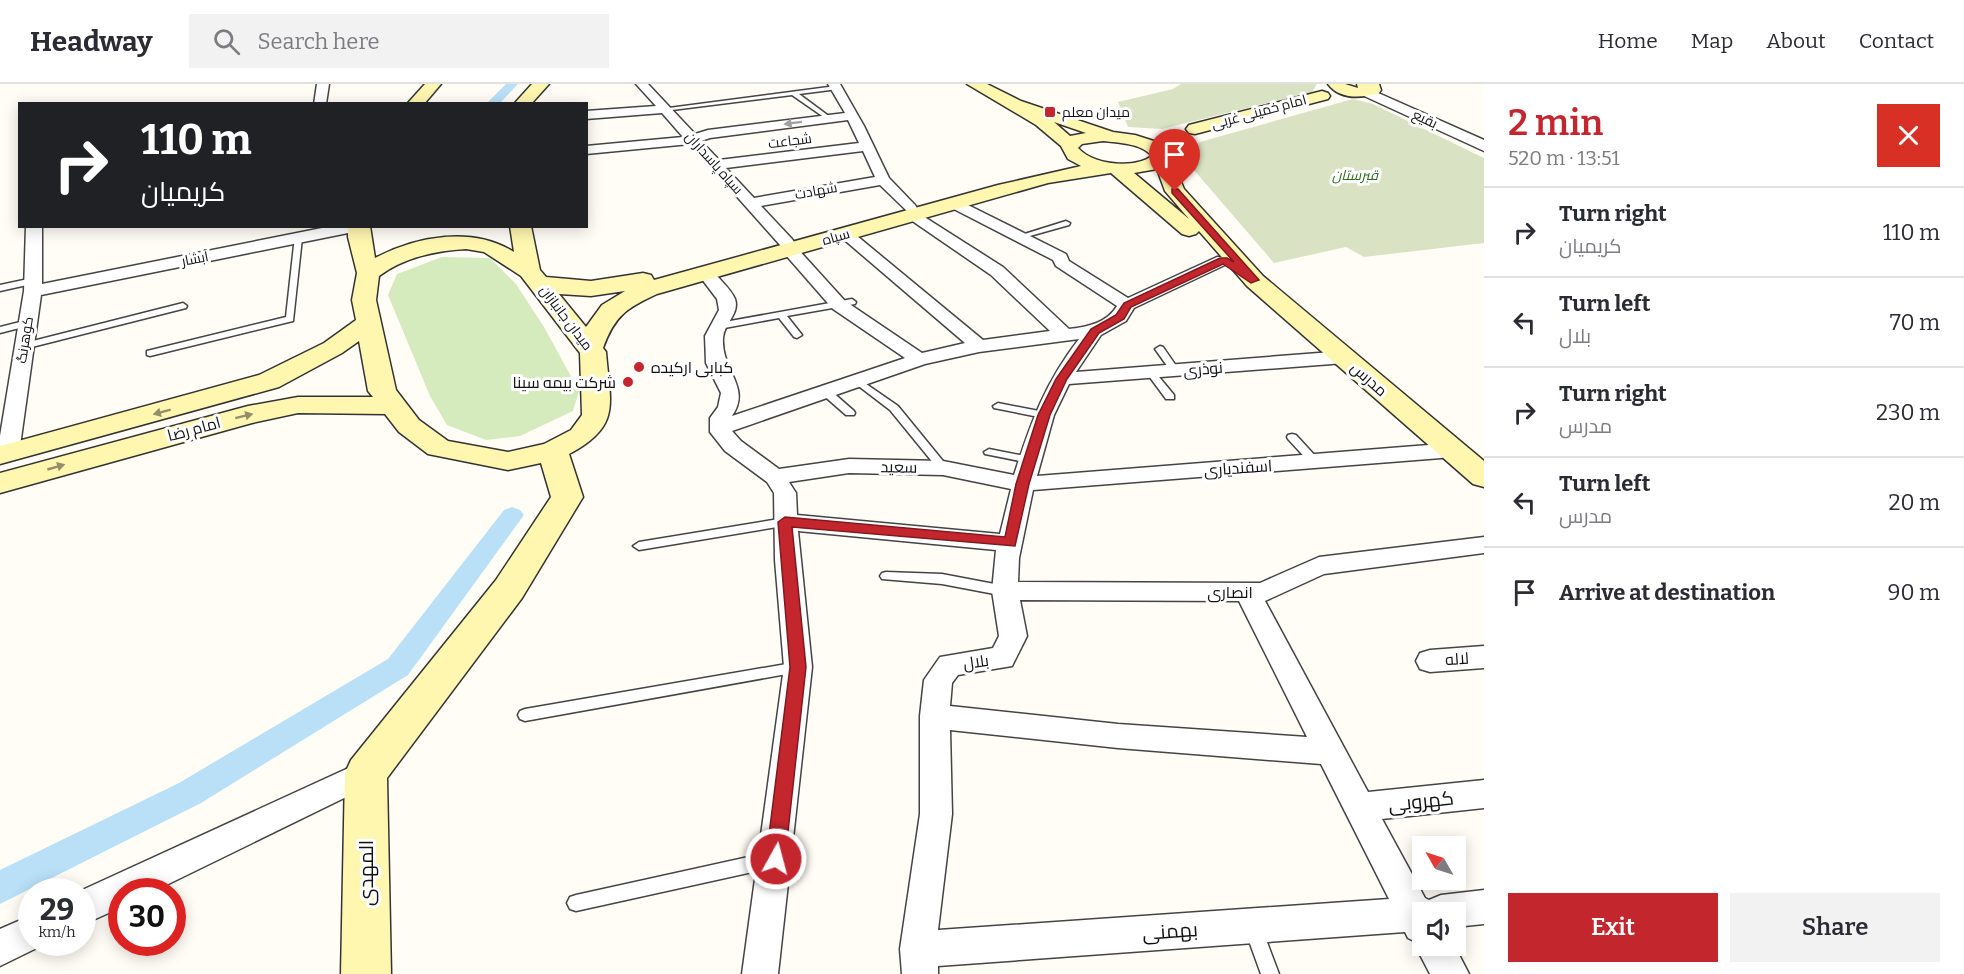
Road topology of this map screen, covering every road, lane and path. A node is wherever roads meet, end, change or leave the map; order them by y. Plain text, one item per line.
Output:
1 (323, 84) edge
2 (433, 84) edge
3 (642, 84) edge
4 (975, 84) edge
5 (1336, 85) edge
6 (835, 86) edge
7 (548, 87) edge
8 (1364, 87) edge
9 (793, 93) junction
10 (1322, 96) junction
11 (320, 102) edge
12 (417, 102) edge
13 (525, 102) edge
14 (544, 102) edge
15 (1015, 104) junction
16 (664, 109) junction
17 (588, 115) edge
18 (828, 118) junction
19 (855, 121) junction
20 (1112, 136) junction
21 (692, 140) junction
22 (1481, 142) edge
23 (1167, 143) junction
24 (868, 146) junction
25 (1070, 146) junction
26 (588, 150) edge
27 (715, 165) junction
28 (1112, 167) junction
29 (883, 180) junction
30 (750, 203) junction
31 (953, 203) junction
32 (912, 211) junction
33 (1066, 223) dead end
34 (34, 228) edge
35 (488, 228) edge
36 (520, 228) edge
37 (358, 230) edge
38 (846, 234) junction
39 (1019, 237) junction
40 (298, 238) junction
41 (788, 246) junction
42 (1223, 260) junction
43 (368, 273) junction
44 (706, 274) junction
45 (534, 277) junction
46 (1255, 280) junction
47 (33, 286) junction
48 (0, 288) edge
49 (591, 290) junction
50 (845, 303) junction
51 (1127, 305) junction
52 (183, 306) dead end
53 (614, 308) junction
54 (781, 315) junction
55 (28, 323) junction
56 (368, 323) junction
57 (718, 326) junction
58 (0, 330) edge
59 (1095, 331) junction
60 (797, 335) dead end
61 (1065, 335) junction
62 (24, 346) junction
63 (979, 346) junction
64 (590, 348) junction
65 (1160, 349) dead end
66 (150, 353) dead end
67 (1345, 357) junction
68 (919, 359) junction
69 (300, 367) junction
70 (1176, 372) junction
71 (1152, 374) junction
72 (1062, 379) junction
73 (859, 381) junction
74 (826, 392) junction
75 (1170, 397) dead end
76 (297, 405) junction
77 (393, 406) junction
78 (998, 406) dead end
79 (850, 413) dead end
80 (1044, 415) junction
81 (721, 426) junction
82 (1292, 437) dead end
83 (1454, 450) junction
84 (553, 451) junction
85 (989, 452) dead end
86 (4, 454) edge
87 (1030, 460) junction
88 (1315, 462) junction
89 (943, 468) junction
90 (775, 477) junction
91 (1484, 477) edge
92 (0, 483) edge
93 (1023, 484) junction
94 (785, 522) junction
95 (1010, 543) junction
96 (1484, 545) edge
97 (639, 546) dead end
98 (886, 576) dead end
99 (1005, 591) junction
100 (1247, 592) junction
101 (1484, 657) edge
102 (1430, 661) dead end
103 (798, 667) junction
104 (525, 715) dead end
105 (935, 716) junction
106 (1330, 752) junction
107 (366, 773) junction
108 (1484, 794) edge
109 (1358, 807) junction
110 (776, 859) junction
111 (96, 901) edge
112 (1415, 902) edge
113 (576, 903) dead end
114 (1484, 907) edge
115 (1466, 910) edge
116 (1412, 919) edge
117 (1253, 925) junction
118 (18, 940) edge
119 (0, 948) edge
120 (1440, 956) edge
121 (919, 961) edge
122 (366, 974) edge
123 (760, 974) edge
124 (1270, 974) edge
125 (1451, 974) edge

1 - 11 street
2 - 12 main road
3 - 16 street, سپاه پاسداران
4 - 15 main road
5 - 8 main road
5 - 10 main road, امام خمینی غربی
6 - 9 lane
6 - 19 street
7 - 13 main road
7 - 14 main road
8 - 10 main road, امام خمینی غربی
8 - 22 street, بقیع
9 - 16 lane
9 - 18 lane
10 - 23 main road, امام خمینی غربی
15 - 20 main road
15 - 25 main road
16 - 17 street
16 - 21 street, سپاه پاسداران
18 - 19 street
18 -> 21 street
19 - 21 street
19 - 24 street
20 - 23 main road
20 - 25 main road
21 - 26 street
21 - 27 street, سپاه پاسداران
23 - 28 main road
23 - 46 main road, مدرس
24 - 27 street, شجاعت
24 - 29 street
25 - 28 main road
25 - 32 main road, سپاه
27 - 30 street, سپاه پاسداران
28 - 31 main road, سپاه
28 - 42 main road, مدرس
29 - 30 street, شهادت
29 - 32 street
30 - 41 street, سپاه پاسداران
31 - 32 main road, سپاه
31 - 39 street
32 - 38 main road, سپاه
32 - 41 main road, سپاه
32 - 61 street
33 - 39 lane
34 - 47 street, کوهرنگ
35 - 45 main road
36 - 45 main road
37 - 40 street, آبشار
37 - 43 main road
38 - 41 main road, سپاه
38 - 63 street
39 - 51 street
40 - 47 street, آبشار
40 - 66 lane
41 - 44 main road, سپاه
41 - 49 main road, سپاه
41 - 50 street, سپاه پاسداران
42 - 46 main road, مدرس
42 - 51 street, بلال
43 - 45 main road, میدان جانبازان
43 - 56 main road, میدان جانبازان
44 - 53 main road, سپاه
44 - 57 street
45 - 49 main road, سپاه
45 - 64 main road, میدان جانبازان
46 - 67 main road, مدرس
47 - 48 lane
47 - 55 street, کوهرنگ
49 - 53 main road
50 - 54 lane
50 - 68 street, سپاه پاسداران
51 - 59 street, بلال
52 - 62 lane
53 - 64 main road, سپاه
54 - 57 lane
54 - 60 lane
55 - 58 lane
55 - 62 street, کوهرنگ
56 - 69 main road, امام رضا
56 - 77 main road, میدان جانبازان
57 - 81 street
59 - 61 street, بلال
59 - 72 street, بلال
61 - 63 street, بلال
62 - 86 street, کوهرنگ
63 - 68 street, بلال
64 - 84 main road, میدان جانبازان
65 - 70 lane
67 - 70 street, نوذری
67 - 83 main road, مدرس
68 - 73 street, بلال
69 - 76 main road
69 -> 86 main road, امام رضا
70 - 71 street, نوذری
71 - 72 street, نوذری
71 - 75 lane
72 - 80 street, بلال
73 - 74 street, بلال
73 - 89 lane
74 - 79 lane
74 - 81 street, بلال
76 - 77 main road, امام رضا
92 -> 76 main road, امام رضا
77 - 84 main road, میدان جانبازان
78 - 80 lane
80 - 87 street, بلال
81 - 90 street
82 - 88 lane
83 - 88 street, اسفندیاری
83 - 91 main road, مدرس
84 - 107 main road
85 - 87 lane
87 - 93 street, بلال
88 - 93 street, اسفندیاری
89 - 90 street, سعید
89 - 93 street, سعید
90 - 94 street
93 - 95 street, بلال
94 - 95 street
94 - 97 lane
94 - 103 street
95 - 99 street, بلال
96 - 100 street, انصاری
98 - 99 lane
99 - 100 street, انصاری
99 - 105 street, بلال
100 - 106 street
101 - 102 street, لاله
103 - 104 lane
103 - 110 street
105 - 106 street
105 - 121 street, بلال
106 - 109 street
107 - 111 street
107 - 122 main road, المهدی
108 - 109 street, کهروبی
109 - 112 street
110 - 113 lane
110 - 123 street
114 - 115 street, بهمنی
116 - 117 street, بهمنی
117 - 121 street, بهمنی
117 - 124 lane
118 - 119 street
120 - 125 street

